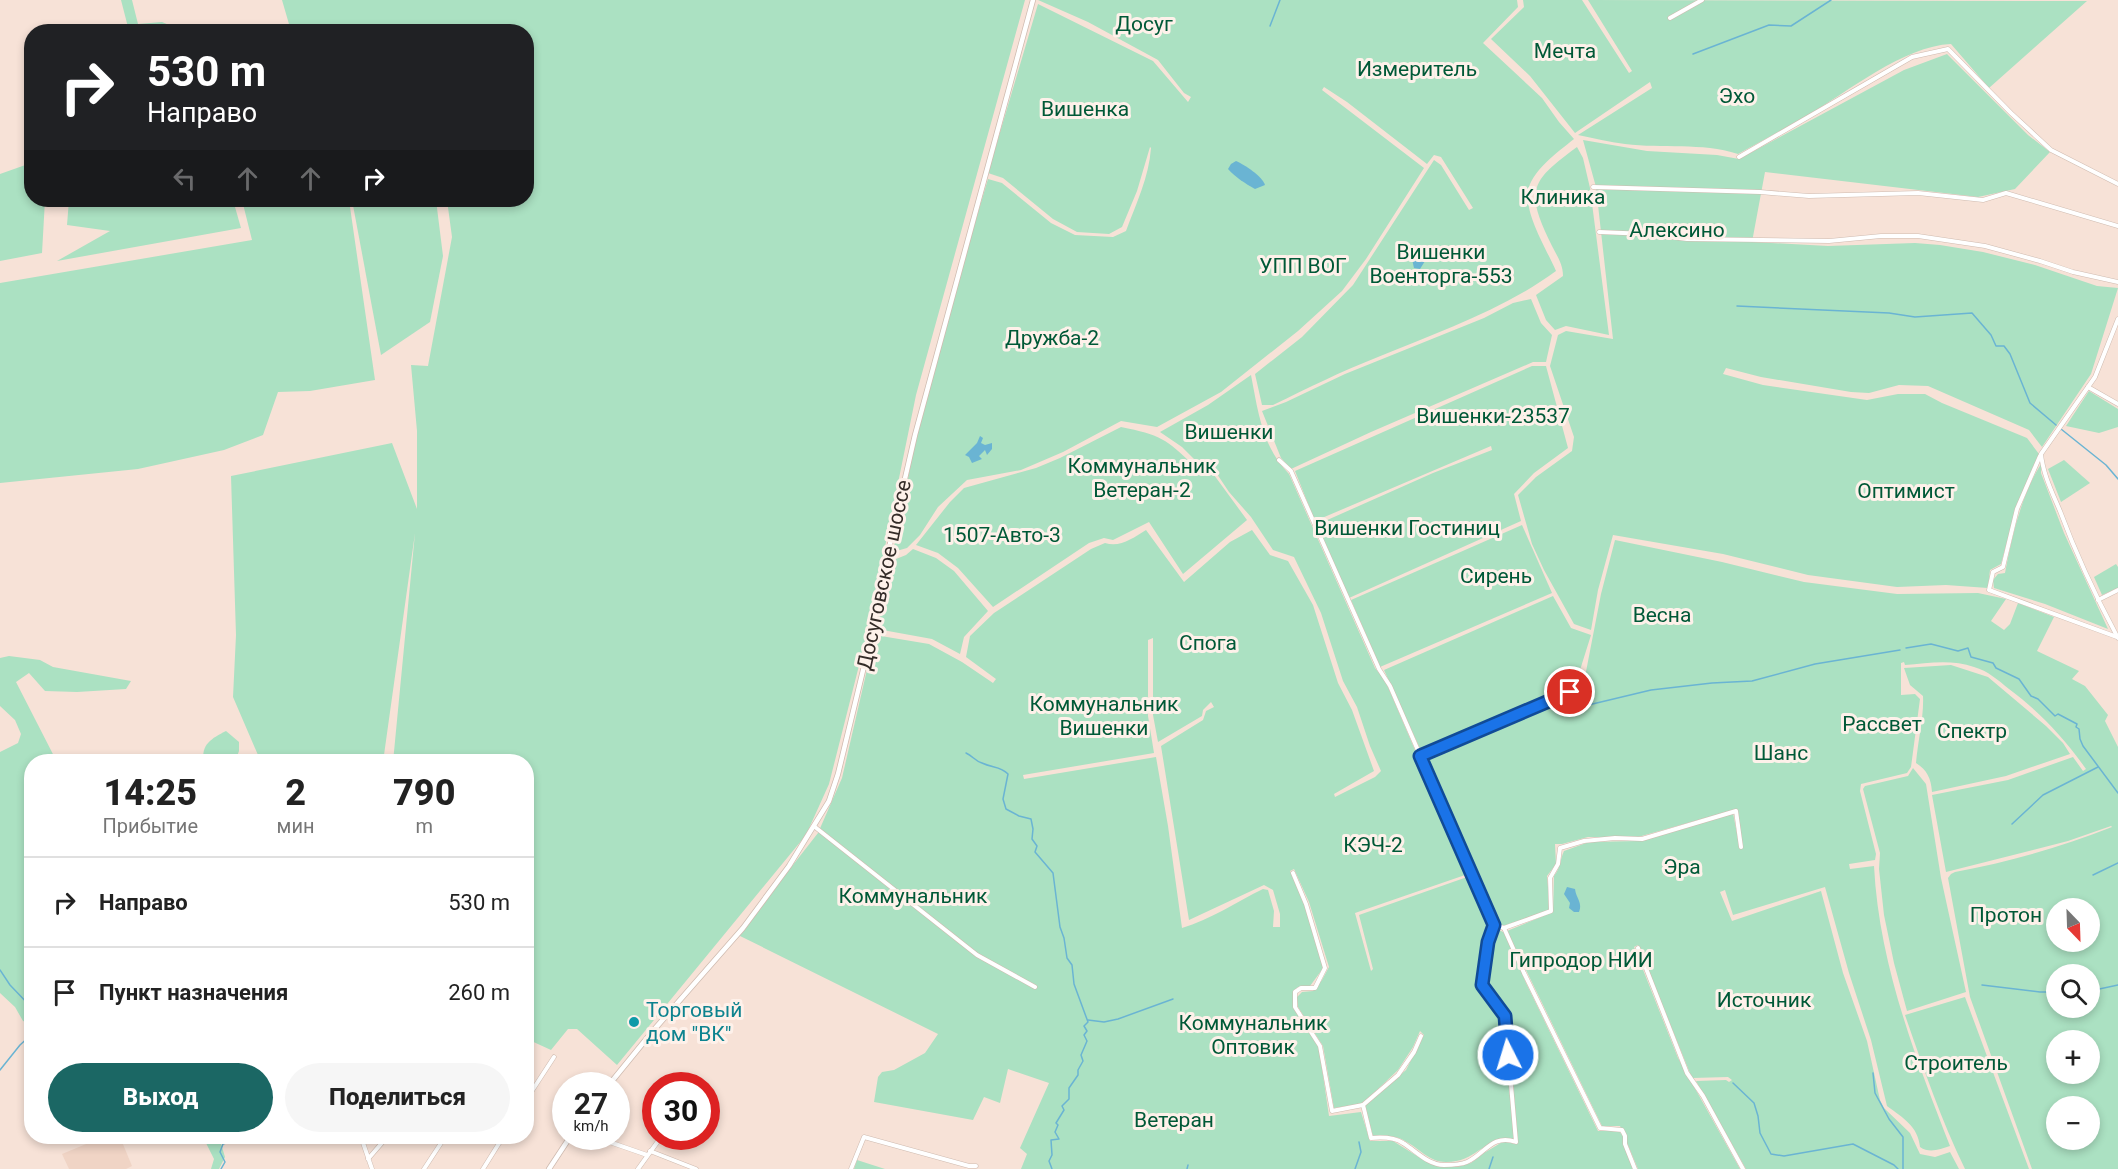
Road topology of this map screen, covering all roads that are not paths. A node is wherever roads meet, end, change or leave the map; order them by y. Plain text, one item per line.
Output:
1 (1033, 0) edge
2 (1702, 0) edge
3 (1670, 18) dead end
4 (1739, 157) dead end
5 (2118, 184) edge
6 (1593, 187) dead end
7 (2118, 226) edge
8 (1599, 232) dead end
9 (2118, 282) edge
10 (2118, 320) edge
11 (2088, 387) junction
12 (2118, 404) edge
13 (2042, 454) junction
14 (1279, 460) dead end
15 (2118, 590) edge
16 (2098, 600) junction
17 (2118, 637) edge
18 (1570, 692) dead end
19 (1420, 756) junction
20 (815, 827) junction
21 (1741, 847) dead end
22 (1293, 873) dead end
23 (1494, 925) junction
24 (1504, 928) junction
25 (1638, 948) dead end
26 (1035, 987) dead end
27 (1421, 1036) dead end
28 (554, 1057) dead end
29 (619, 1072) edge
30 (534, 1088) edge
31 (1364, 1105) junction
32 (363, 1144) edge
33 (381, 1144) edge
34 (440, 1144) edge
35 (499, 1144) edge
36 (630, 1147) edge
37 (561, 1150) edge
38 (651, 1150) edge
39 (649, 1153) junction
40 (368, 1159) junction
41 (976, 1166) dead end
42 (372, 1169) edge
43 (424, 1169) edge
44 (483, 1169) edge
45 (549, 1169) edge
46 (638, 1169) edge
47 (696, 1169) edge
48 (851, 1169) edge
49 (1635, 1169) edge
50 (1743, 1169) edge

1 - 20 main road, Досуговское шоссе
2 - 3 street
4 - 5 street
6 - 7 street
8 - 9 street
10 - 11 street
11 - 12 street
11 - 13 street
13 - 16 street
13 - 17 street
14 - 19 street
15 - 16 street
16 - 17 street
18 - 19 street
19 - 23 street
20 - 26 street
20 - 29 main road, Досуговское шоссе
21 - 24 street
22 - 31 street
23 - 24 street
23 - 31 street
24 - 49 street
25 - 50 street
27 - 31 street
28 - 30 street
32 - 40 street
33 - 40 street
34 - 43 street
35 - 44 street
36 - 39 street
37 - 45 main road
38 - 39 street
39 - 46 street
39 - 47 street
40 - 42 street
41 - 48 street

